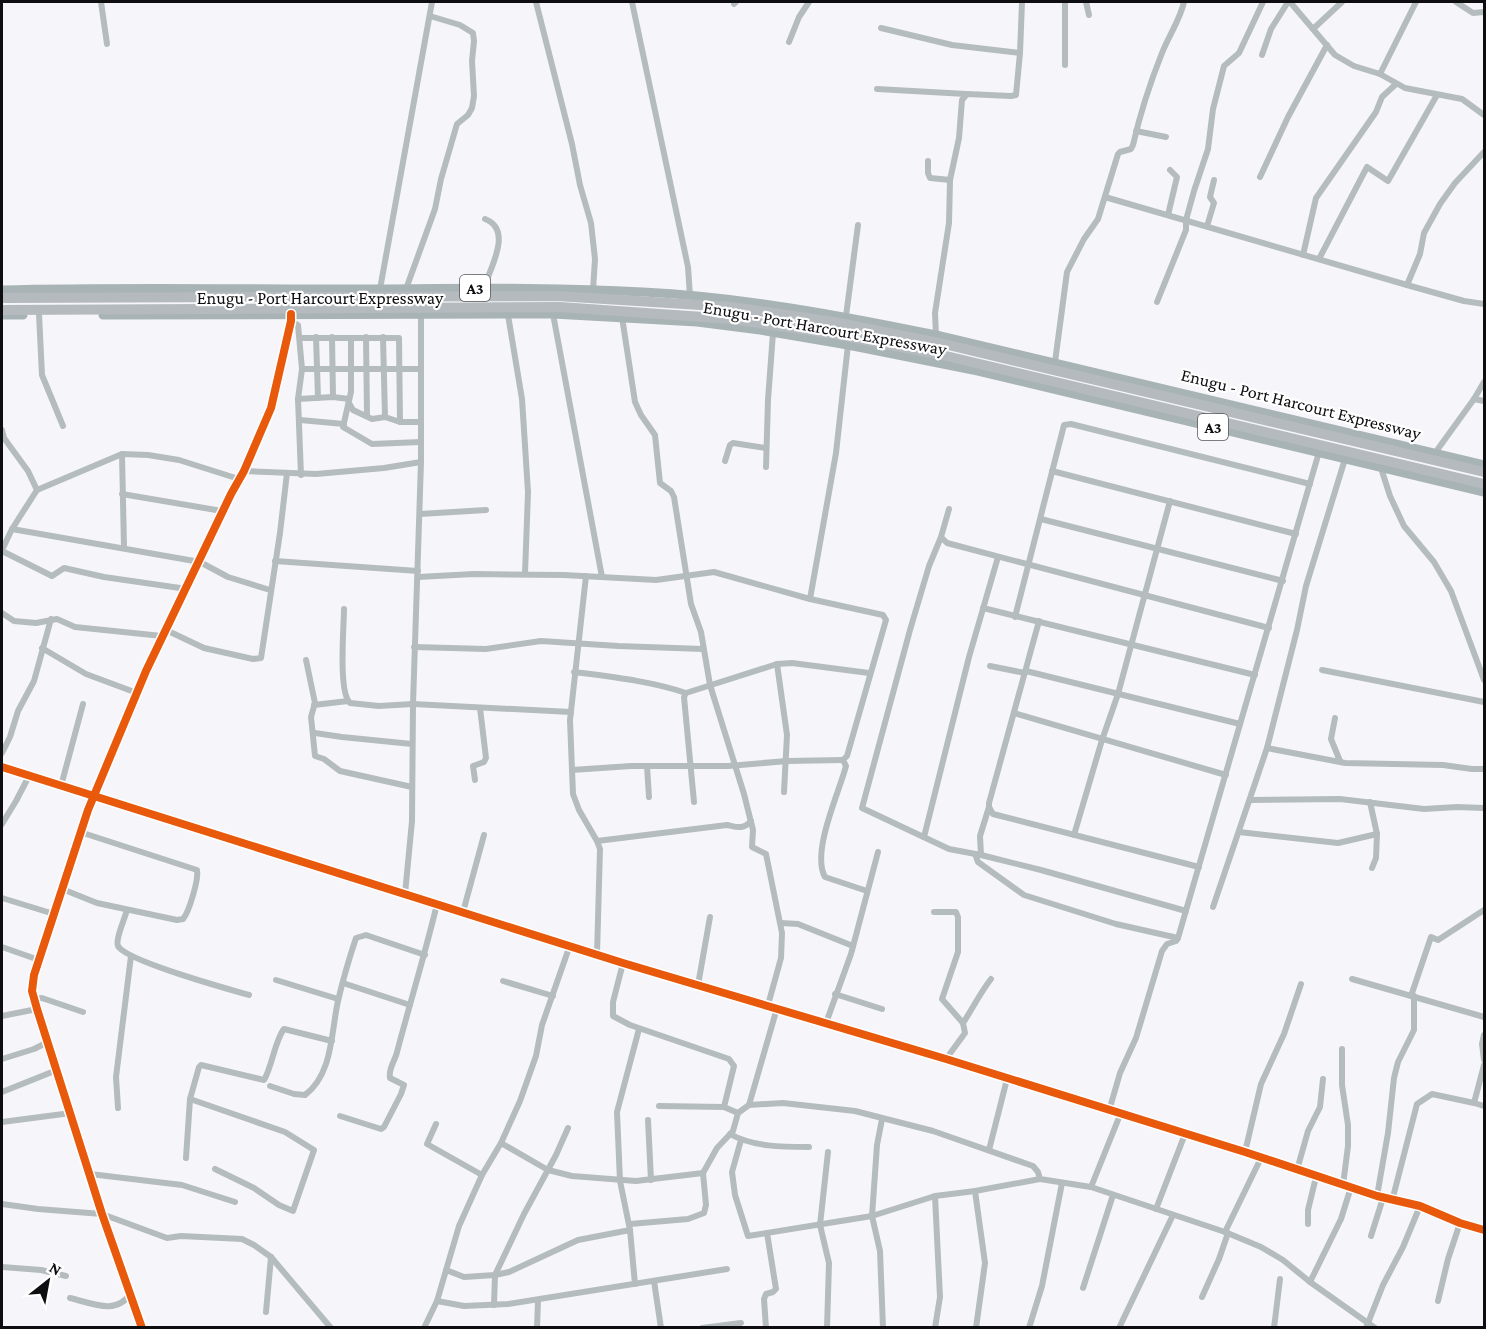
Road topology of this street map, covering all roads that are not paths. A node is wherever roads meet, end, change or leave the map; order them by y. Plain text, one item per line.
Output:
1 (101, 2) edge
2 (432, 2) edge
3 (536, 2) edge
4 (632, 2) edge
5 (809, 2) edge
6 (1022, 2) edge
7 (1065, 2) edge
8 (1086, 2) edge
9 (1184, 2) edge
10 (1263, 2) edge
11 (1289, 2) edge
12 (1342, 2) edge
13 (1416, 2) edge
14 (1456, 2) edge
15 (1485, 12) edge
16 (1089, 15) dead end
17 (430, 16) junction
18 (881, 28) dead end
19 (1313, 29) junction
20 (789, 42) dead end
21 (107, 44) dead end
22 (1327, 45) junction
23 (1020, 53) junction
24 (1262, 55) dead end
25 (1065, 65) dead end
26 (1380, 74) junction
27 (1396, 84) junction
28 (877, 89) dead end
29 (967, 94) junction
30 (1437, 95) junction
31 (1484, 114) edge
32 (1136, 131) junction
33 (1166, 137) dead end
34 (1485, 152) edge
35 (928, 161) dead end
36 (1170, 170) dead end
37 (1260, 177) dead end
38 (950, 180) junction
39 (1214, 180) dead end
40 (1106, 196) junction
41 (1168, 215) junction
42 (485, 219) dead end
43 (1186, 220) junction
44 (858, 225) dead end
45 (1207, 226) junction
46 (1303, 255) junction
47 (1319, 259) junction
48 (1407, 285) junction
49 (484, 288) junction
50 (380, 289) junction
51 (406, 289) junction
52 (2, 290) edge
53 (593, 290) junction
54 (690, 296) junction
55 (2, 298) edge
56 (1157, 302) dead end
57 (1485, 304) edge
58 (2, 310) edge
59 (39, 314) junction
60 (552, 314) junction
61 (2, 315) edge
62 (421, 315) junction
63 (508, 315) junction
64 (846, 316) junction
65 (622, 317) junction
66 (291, 318) junction
67 (773, 333) junction
68 (332, 337) junction
69 (366, 337) junction
70 (383, 337) junction
71 (300, 338) junction
72 (316, 338) junction
73 (351, 338) junction
74 (848, 345) junction
75 (941, 347) junction
76 (1055, 362) junction
77 (333, 368) junction
78 (351, 368) junction
79 (367, 368) junction
80 (384, 368) junction
81 (302, 369) junction
82 (316, 369) junction
83 (399, 369) junction
84 (420, 369) junction
85 (1485, 382) edge
86 (333, 397) junction
87 (318, 398) junction
88 (298, 399) junction
89 (1474, 399) junction
90 (349, 401) junction
91 (1187, 401) junction
92 (1485, 401) edge
93 (1184, 413) junction
94 (367, 416) junction
95 (385, 417) junction
96 (300, 420) junction
97 (400, 422) junction
98 (420, 422) junction
99 (344, 424) junction
100 (63, 426) dead end
101 (2, 430) edge
102 (3, 439) edge
103 (421, 442) junction
104 (766, 448) junction
105 (1319, 452) junction
106 (1435, 453) junction
107 (122, 454) junction
108 (1345, 459) junction
109 (725, 461) dead end
110 (421, 462) junction
111 (1485, 465) edge
112 (766, 467) dead end
113 (1381, 468) junction
114 (244, 471) junction
115 (1052, 471) junction
116 (1485, 472) edge
117 (287, 474) junction
118 (301, 475) junction
119 (239, 479) junction
120 (1310, 484) junction
121 (1485, 484) edge
122 (37, 490) junction
123 (1485, 492) edge
124 (122, 494) junction
125 (1170, 501) junction
126 (949, 509) dead end
127 (486, 510) dead end
128 (222, 512) junction
129 (420, 514) junction
130 (1041, 519) junction
131 (12, 529) junction
132 (1296, 534) junction
133 (941, 537) junction
134 (124, 548) junction
135 (1158, 549) junction
136 (2, 551) edge
137 (998, 557) junction
138 (275, 561) junction
139 (200, 562) junction
140 (1029, 566) junction
141 (418, 574) junction
142 (525, 574) junction
143 (687, 575) junction
144 (586, 576) junction
145 (602, 577) junction
146 (1282, 581) junction
147 (187, 589) junction
148 (270, 590) junction
149 (1144, 596) junction
150 (810, 599) junction
151 (983, 608) junction
152 (344, 609) dead end
153 (2, 614) edge
154 (1015, 617) junction
155 (51, 619) junction
156 (1040, 621) junction
157 (1269, 628) junction
158 (164, 633) junction
159 (577, 644) junction
160 (1132, 644) junction
161 (414, 647) junction
162 (42, 648) junction
163 (703, 649) junction
164 (306, 660) dead end
165 (777, 664) junction
166 (990, 666) dead end
167 (1322, 670) dead end
168 (574, 672) junction
169 (1025, 672) junction
170 (870, 673) junction
171 (1255, 675) junction
172 (1485, 680) edge
173 (710, 685) junction
174 (137, 693) junction
175 (686, 693) junction
176 (1118, 694) junction
177 (348, 702) junction
178 (1485, 702) edge
179 (83, 704) dead end
180 (413, 704) junction
181 (314, 705) junction
182 (480, 708) junction
183 (570, 712) junction
184 (1014, 713) junction
185 (1335, 718) dead end
186 (1240, 724) junction
187 (315, 733) dead end
188 (1102, 740) junction
189 (412, 744) junction
190 (1267, 748) junction
191 (2, 753) edge
192 (843, 760) junction
193 (787, 761) junction
194 (1340, 761) junction
195 (691, 765) junction
196 (736, 765) junction
197 (647, 766) junction
198 (2, 767) edge
199 (1485, 769) edge
200 (572, 770) junction
201 (1226, 775) junction
202 (29, 776) junction
203 (475, 780) dead end
204 (61, 786) junction
205 (412, 787) junction
206 (784, 792) dead end
207 (94, 797) junction
208 (649, 797) dead end
209 (1250, 800) junction
210 (694, 802) dead end
211 (1370, 802) junction
212 (989, 807) junction
213 (1485, 808) edge
214 (751, 821) junction
215 (2, 824) edge
216 (80, 832) junction
217 (1239, 832) junction
218 (1377, 834) junction
219 (484, 835) dead end
220 (1074, 835) junction
221 (924, 837) junction
222 (597, 841) junction
223 (878, 852) dead end
224 (978, 855) junction
225 (1199, 867) junction
226 (1372, 868) dead end
227 (62, 889) junction
228 (867, 891) junction
229 (405, 894) junction
230 (2, 898) edge
231 (436, 904) junction
232 (1213, 907) dead end
233 (127, 910) junction
234 (1485, 910) edge
235 (1186, 911) junction
236 (463, 912) junction
237 (934, 912) dead end
238 (54, 914) junction
239 (710, 917) dead end
240 (782, 922) junction
241 (1178, 938) junction
242 (570, 945) junction
243 (853, 946) junction
244 (2, 947) edge
245 (597, 954) junction
246 (425, 955) junction
247 (131, 956) junction
248 (39, 960) junction
249 (623, 963) junction
250 (991, 979) dead end
251 (1352, 979) dead end
252 (276, 980) dead end
253 (503, 981) dead end
254 (343, 983) junction
255 (1301, 984) dead end
256 (698, 985) junction
257 (835, 994) junction
258 (249, 995) dead end
259 (553, 996) junction
260 (1413, 996) junction
261 (34, 999) junction
262 (338, 999) junction
263 (410, 1005) junction
264 (772, 1007) junction
265 (37, 1009) junction
266 (882, 1009) dead end
267 (83, 1012) dead end
268 (2, 1016) edge
269 (1485, 1017) edge
270 (826, 1023) junction
271 (963, 1023) junction
272 (639, 1029) junction
273 (1485, 1035) edge
274 (332, 1041) junction
275 (48, 1042) junction
276 (1342, 1049) dead end
277 (2, 1059) edge
278 (946, 1059) junction
279 (1485, 1060) edge
280 (1485, 1065) edge
281 (57, 1070) junction
282 (1007, 1079) junction
283 (1323, 1079) dead end
284 (270, 1086) dead end
285 (2, 1092) edge
286 (190, 1099) junction
287 (1474, 1103) junction
288 (749, 1105) junction
289 (659, 1106) dead end
290 (1485, 1106) edge
291 (724, 1107) junction
292 (118, 1108) dead end
293 (1108, 1111) junction
294 (71, 1113) junction
295 (738, 1113) junction
296 (1120, 1115) junction
297 (340, 1116) dead end
298 (882, 1119) junction
299 (648, 1120) dead end
300 (2, 1122) edge
301 (435, 1124) dead end
302 (567, 1128) dead end
303 (730, 1134) junction
304 (1185, 1134) junction
305 (741, 1140) junction
306 (501, 1143) junction
307 (808, 1147) dead end
308 (989, 1150) junction
309 (828, 1152) dead end
310 (1245, 1152) junction
311 (186, 1158) dead end
312 (1261, 1158) junction
313 (215, 1169) dead end
314 (548, 1170) junction
315 (1297, 1170) junction
316 (703, 1173) junction
317 (90, 1174) junction
318 (482, 1175) junction
319 (1316, 1177) junction
320 (1040, 1179) junction
321 (651, 1180) junction
322 (620, 1181) junction
323 (1062, 1183) junction
324 (1347, 1186) junction
325 (1091, 1187) junction
326 (975, 1191) junction
327 (1113, 1195) junction
328 (935, 1197) junction
329 (1380, 1197) junction
330 (1392, 1201) junction
331 (235, 1202) dead end
332 (2, 1204) edge
333 (1420, 1206) junction
334 (1156, 1209) junction
335 (102, 1214) junction
336 (1173, 1215) junction
337 (872, 1216) junction
338 (1460, 1223) junction
339 (1308, 1224) dead end
340 (820, 1225) junction
341 (630, 1227) junction
342 (1485, 1230) edge
343 (1227, 1232) junction
344 (767, 1233) junction
345 (1371, 1236) dead end
346 (271, 1257) junction
347 (2, 1267) edge
348 (728, 1269) dead end
349 (446, 1270) junction
350 (495, 1275) junction
351 (66, 1276) dead end
352 (1280, 1279) dead end
353 (654, 1281) junction
354 (1310, 1282) junction
355 (635, 1284) junction
356 (1083, 1288) dead end
357 (131, 1293) junction
358 (1202, 1297) dead end
359 (70, 1298) dead end
360 (538, 1300) junction
361 (436, 1301) junction
362 (1438, 1301) dead end
363 (494, 1305) junction
364 (266, 1312) dead end
365 (741, 1323) dead end
366 (1367, 1325) edge
367 (142, 1328) edge
368 (331, 1328) edge
369 (424, 1328) edge
370 (537, 1328) edge
371 (661, 1328) edge
372 (702, 1328) edge
373 (766, 1328) edge
374 (827, 1328) edge
375 (883, 1328) edge
376 (935, 1328) edge
377 (976, 1328) edge
378 (1029, 1328) edge
379 (1119, 1328) edge
380 (1274, 1328) edge
381 (1375, 1328) edge

1 - 21 street
2 - 17 street
3 - 53 street
4 - 54 street
5 - 20 street
6 - 23 street
7 - 25 street
8 - 16 street
9 - 32 street
10 - 43 street
11 - 19 street
11 - 24 street
12 - 19 street
13 - 26 street
14 - 15 street
17 - 50 street
17 - 51 street
18 - 23 street
19 - 22 street
22 - 26 street
22 - 37 street
23 - 29 street
26 - 27 street
27 - 30 street
27 - 46 street
28 - 29 street
29 - 38 street
30 - 31 street
30 - 47 street
32 - 33 street
32 - 40 street
34 - 48 street
35 - 38 street
36 - 41 street
38 - 75 street
39 - 45 street
40 - 41 street
40 - 76 street
41 - 43 street
42 - 49 street
43 - 45 street
43 - 56 street
44 - 64 street
45 - 46 street
46 - 47 street
47 - 48 street
48 - 57 street
49 - 51 main road, Enugu - Port Harcourt Expressway / A3
49 - 53 main road, Enugu - Port Harcourt Expressway / A3
50 - 51 main road, Enugu - Port Harcourt Expressway / A3
50 - 52 main road, Enugu - Port Harcourt Expressway / A3
53 - 54 main road, Enugu - Port Harcourt Expressway / A3
54 - 64 main road, Enugu - Port Harcourt Expressway / A3
55 - 75 highway, Enugu - Port Harcourt Expressway / A3
58 - 75 highway, Enugu - Port Harcourt Expressway / A3
59 - 61 main road, Enugu - Port Harcourt Expressway / A3
59 - 66 main road, Enugu - Port Harcourt Expressway / A3
59 - 100 street
60 - 63 main road, Enugu - Port Harcourt Expressway / A3
60 - 65 main road, Enugu - Port Harcourt Expressway / A3
60 - 145 street
62 - 63 main road, Enugu - Port Harcourt Expressway / A3
62 - 66 main road, Enugu - Port Harcourt Expressway / A3
62 - 84 street
63 - 142 street
64 - 75 main road, Enugu - Port Harcourt Expressway / A3
65 - 67 main road, Enugu - Port Harcourt Expressway / A3
65 - 143 street
66 - 71 street
66 - 114 street
67 - 74 main road, Enugu - Port Harcourt Expressway / A3
67 - 104 street
68 - 72 street
68 - 73 street
68 - 77 street
69 - 70 street
69 - 73 street
69 - 79 street
70 - 80 street
70 - 83 street
71 - 72 street
71 - 81 street
72 - 82 street
73 - 78 street
74 - 75 main road, Enugu - Port Harcourt Expressway / A3
74 - 150 street
75 - 76 main road, Enugu - Port Harcourt Expressway / A3
75 - 91 highway, Enugu - Port Harcourt Expressway
75 - 93 highway, Enugu - Port Harcourt Expressway
75 - 105 main road, Enugu - Port Harcourt Expressway / A3
76 - 106 main road, Enugu - Port Harcourt Expressway / A3
77 - 78 street
77 - 82 street
77 - 86 street
78 - 79 street
78 - 90 street
79 - 80 street
79 - 94 street
80 - 83 street
80 - 95 street
81 - 82 street
81 - 88 street
82 - 87 street
83 - 84 street
83 - 97 street
84 - 98 street
85 - 89 street
86 - 87 street
86 - 90 street
87 - 88 street
88 - 96 street
89 - 92 street
89 - 106 street
90 - 94 street
90 - 99 street
91 - 93 highway
91 - 116 highway, Enugu - Port Harcourt Expressway
93 - 121 highway, Enugu - Port Harcourt Expressway
94 - 95 street
95 - 97 street
96 - 99 street
96 - 118 street
97 - 98 street
98 - 103 street
99 - 103 street
101 - 102 street
102 - 122 street
103 - 110 street
104 - 109 street
104 - 112 street
105 - 108 main road, Enugu - Port Harcourt Expressway / A3
105 - 120 street
106 - 111 main road, Enugu - Port Harcourt Expressway / A3
107 - 119 street
107 - 122 street
107 - 124 street
108 - 113 main road, Enugu - Port Harcourt Expressway / A3
108 - 190 street
110 - 118 street
110 - 129 street
113 - 123 main road, Enugu - Port Harcourt Expressway / A3
113 - 172 street
114 - 117 street
114 - 119 street
115 - 120 street
115 - 125 street
115 - 130 street
117 - 118 street
117 - 138 street
119 - 128 street
120 - 132 street
122 - 131 street
124 - 128 street
124 - 134 street
125 - 132 street
125 - 135 street
126 - 133 street
127 - 129 street
128 - 139 street
129 - 141 street
130 - 135 street
130 - 140 street
131 - 134 street
131 - 136 street
132 - 146 street
133 - 137 street
133 - 221 street
134 - 139 street
135 - 146 street
135 - 149 street
136 - 147 street
137 - 140 street
137 - 151 street
138 - 141 street
138 - 148 street
139 - 147 street
139 - 148 street
140 - 149 street
140 - 154 street
141 - 142 street
141 - 161 street
142 - 144 street
143 - 145 street
143 - 150 street
143 - 163 street
144 - 145 street
144 - 159 street
146 - 157 street
147 - 158 street
148 - 158 street
149 - 157 street
149 - 160 street
150 - 170 street
151 - 154 street
151 - 221 street
152 - 177 street
153 - 155 street
154 - 156 street
155 - 158 street
155 - 162 street
156 - 160 street
156 - 169 street
157 - 171 street
158 - 174 street
159 - 161 street
159 - 163 street
159 - 168 street
160 - 171 street
160 - 176 street
161 - 180 street
162 - 174 street
162 - 191 street
163 - 173 street
164 - 181 street
165 - 170 street
165 - 173 street
165 - 193 street
166 - 169 street
167 - 178 street
168 - 175 street
168 - 183 street
169 - 176 street
169 - 184 street
170 - 192 street
171 - 186 street
173 - 175 street
173 - 196 street
174 - 207 street
175 - 195 street
176 - 186 street
176 - 188 street
177 - 180 street
177 - 181 street
179 - 204 street
180 - 182 street
180 - 189 street
181 - 205 street
182 - 183 street
182 - 203 street
183 - 200 street
184 - 188 street
184 - 212 street
185 - 194 street
186 - 201 street
187 - 189 street
188 - 201 street
188 - 220 street
189 - 205 street
190 - 194 street
190 - 209 street
192 - 193 street
192 - 228 street
193 - 196 street
193 - 206 street
194 - 199 street
195 - 196 street
195 - 197 street
195 - 210 street
196 - 214 street
197 - 200 street
197 - 208 street
198 - 202 street
200 - 222 street
201 - 225 street
202 - 204 street
202 - 215 street
204 - 207 street
205 - 229 street
207 - 216 street
207 - 229 street
209 - 211 street
209 - 217 street
211 - 213 street
211 - 218 street
212 - 220 street
212 - 224 street
214 - 222 street
214 - 240 street
216 - 227 street
216 - 233 street
217 - 218 street
217 - 232 street
218 - 226 street
219 - 236 street
220 - 225 street
221 - 224 street
222 - 245 street
223 - 228 street
224 - 235 street
224 - 241 street
225 - 235 street
227 - 233 street
227 - 238 street
228 - 243 street
229 - 231 street
230 - 238 street
231 - 236 street
231 - 246 street
233 - 247 street
234 - 260 street
235 - 241 street
236 - 242 street
237 - 271 street
238 - 248 street
239 - 256 street
240 - 243 street
240 - 264 street
241 - 293 street
242 - 245 street
242 - 259 street
243 - 257 street
244 - 248 street
245 - 249 street
246 - 254 street
246 - 263 street
247 - 258 street
247 - 292 street
248 - 261 street
249 - 256 street
249 - 272 street
250 - 271 street
251 - 260 street
252 - 262 street
253 - 259 street
254 - 262 street
254 - 263 street
255 - 310 street
256 - 264 street
257 - 266 street
257 - 270 street
259 - 306 street
260 - 269 street
260 - 329 street
261 - 265 street
261 - 267 street
262 - 274 street
263 - 297 street
264 - 270 street
264 - 288 street
265 - 268 street
265 - 275 street
270 - 278 street
271 - 278 street
272 - 291 street
272 - 322 street
273 - 279 street
274 - 284 street
274 - 286 street
275 - 277 street
275 - 281 street
276 - 324 street
278 - 282 street
280 - 287 street
281 - 285 street
281 - 294 street
282 - 293 street
282 - 308 street
283 - 315 street
286 - 311 street
286 - 313 street
287 - 290 street
287 - 330 street
288 - 295 street
288 - 298 street
289 - 291 street
291 - 295 street
293 - 296 street
294 - 300 street
294 - 317 street
295 - 303 street
296 - 304 street
296 - 325 street
298 - 308 street
298 - 337 street
299 - 321 street
301 - 318 street
302 - 314 street
303 - 305 street
303 - 316 street
304 - 310 street
304 - 334 street
305 - 307 street
305 - 344 street
306 - 314 street
306 - 318 street
308 - 320 street
309 - 340 street
310 - 312 street
312 - 315 street
312 - 343 street
314 - 322 street
314 - 350 street
315 - 319 street
316 - 321 street
316 - 341 street
317 - 331 street
317 - 335 street
318 - 349 street
319 - 324 street
319 - 339 street
320 - 323 street
320 - 326 street
321 - 322 street
322 - 341 street
323 - 325 street
323 - 378 street
324 - 329 street
324 - 354 street
325 - 327 street
326 - 328 street
326 - 377 street
327 - 334 street
327 - 356 street
328 - 337 street
328 - 376 street
329 - 330 street
329 - 345 street
330 - 333 street
332 - 335 street
333 - 338 street
333 - 366 street
334 - 336 street
335 - 346 street
335 - 357 street
336 - 343 street
336 - 379 street
337 - 340 street
337 - 375 street
338 - 342 street
338 - 362 street
340 - 344 street
340 - 374 street
341 - 350 street
341 - 355 street
343 - 354 street
343 - 358 street
344 - 373 street
346 - 364 street
346 - 368 street
347 - 351 street
348 - 353 street
349 - 350 street
349 - 361 street
350 - 363 street
352 - 380 street
353 - 355 street
353 - 371 street
354 - 366 street
355 - 360 street
357 - 359 street
357 - 367 street
360 - 363 street
360 - 370 street
361 - 363 street
361 - 369 street
365 - 372 street
366 - 381 street

